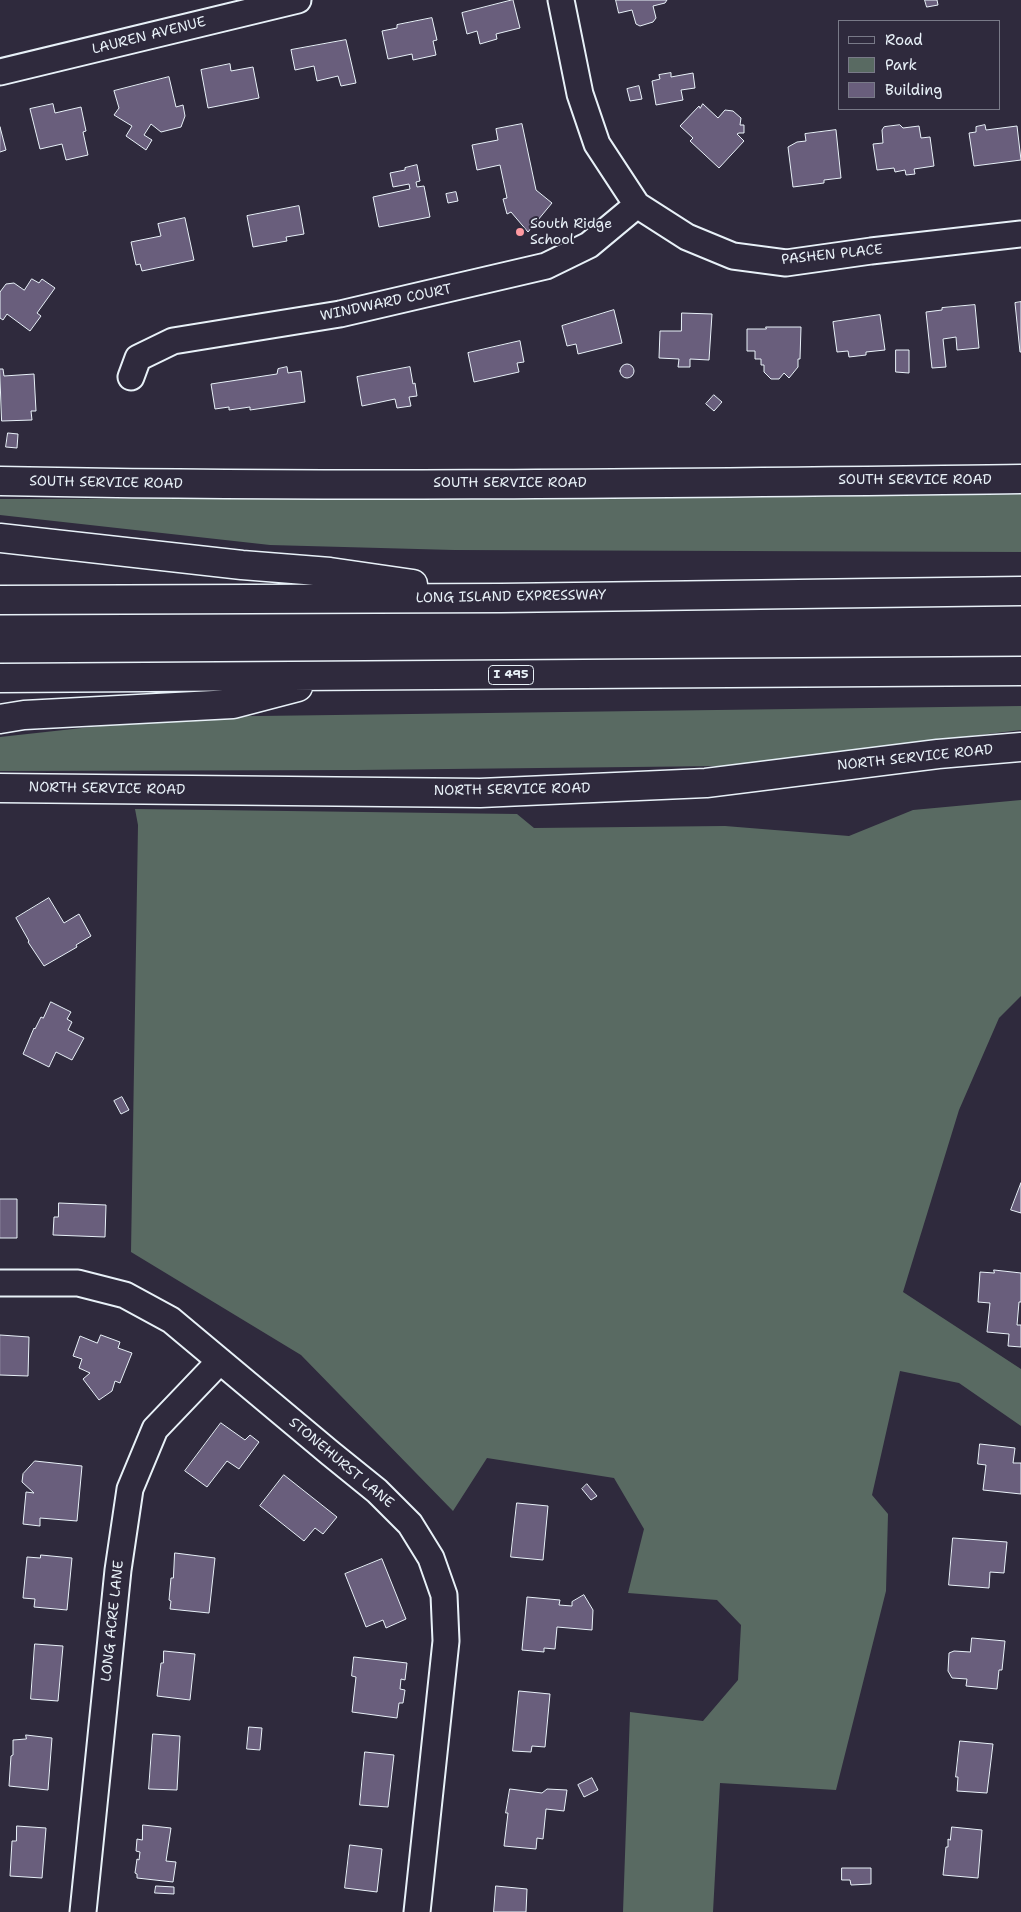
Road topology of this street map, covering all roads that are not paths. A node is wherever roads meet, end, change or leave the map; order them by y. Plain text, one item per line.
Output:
1 (298, 0) edge
2 (561, 0) edge
3 (0, 72) edge
4 (637, 205) junction
5 (1021, 234) edge
6 (130, 377) dead end
7 (1021, 479) edge
8 (0, 481) edge
9 (0, 538) edge
10 (1021, 591) edge
11 (502, 598) junction
12 (0, 600) edge
13 (1021, 671) edge
14 (340, 677) junction
15 (0, 678) edge
16 (0, 719) edge
17 (1021, 747) edge
18 (0, 788) edge
19 (0, 1283) edge
20 (220, 1361) junction
21 (83, 1912) edge
22 (417, 1912) edge

1 - 3 street, LAUREN AVENUE
2 - 4 street, PASHEN PLACE
4 - 5 street, PASHEN PLACE
4 - 6 street, WINDWARD COURT
7 - 8 main road, SOUTH SERVICE ROAD
9 - 11 main road
10 - 11 main road, LONG ISLAND EXPRESSWAY
11 - 12 main road, LONG ISLAND EXPRESSWAY
13 - 14 main road, I 495
14 - 15 main road, I 495
14 - 16 main road
17 - 18 main road, NORTH SERVICE ROAD
19 - 20 street, STONEHURST LANE
20 - 21 street, LONG ACRE LANE
20 - 22 street, STONEHURST LANE

